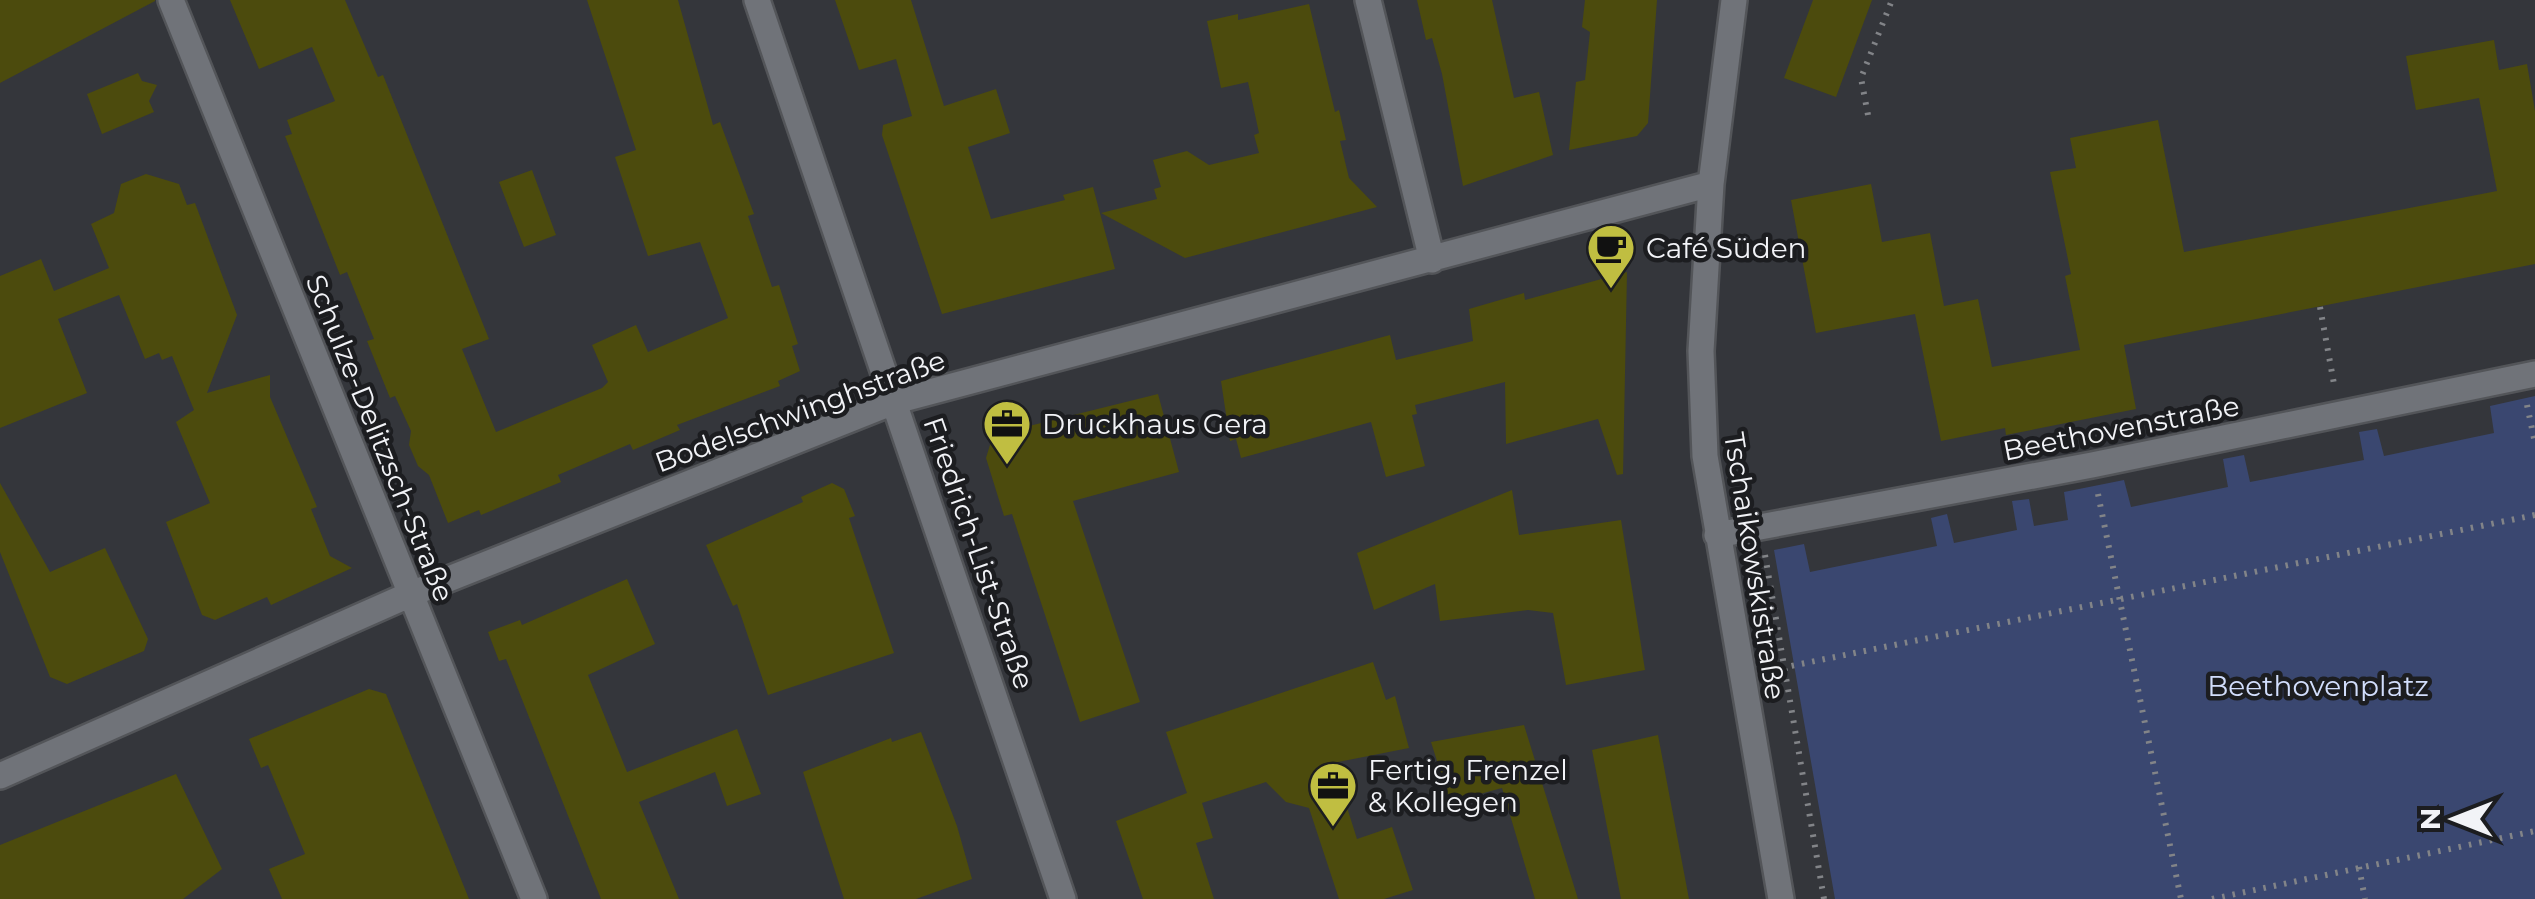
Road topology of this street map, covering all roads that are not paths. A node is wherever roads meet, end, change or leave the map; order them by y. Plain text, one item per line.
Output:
1 (171, 0) edge
2 (758, 0) edge
3 (1368, 0) edge
4 (1734, 0) edge
5 (1711, 184) junction
6 (1432, 260) junction
7 (2535, 374) edge
8 (896, 401) junction
9 (1717, 535) junction
10 (410, 594) junction
11 (0, 776) edge
12 (534, 899) edge
13 (1063, 899) edge
14 (1781, 899) edge

1 - 10 street, Schulze-Delitzsch-Straße
2 - 8 street, Friedrich-List-Straße
3 - 6 street
4 - 5 street, Tschaikowskistraße
5 - 6 street, Bodelschwinghstraße
5 - 9 street, Tschaikowskistraße
6 - 8 street, Bodelschwinghstraße
7 - 9 street, Beethovenstraße
8 - 10 street, Bodelschwinghstraße
8 - 13 street, Friedrich-List-Straße
9 - 14 street, Tschaikowskistraße
10 - 11 street, Bodelschwinghstraße
10 - 12 street, Schulze-Delitzsch-Straße

